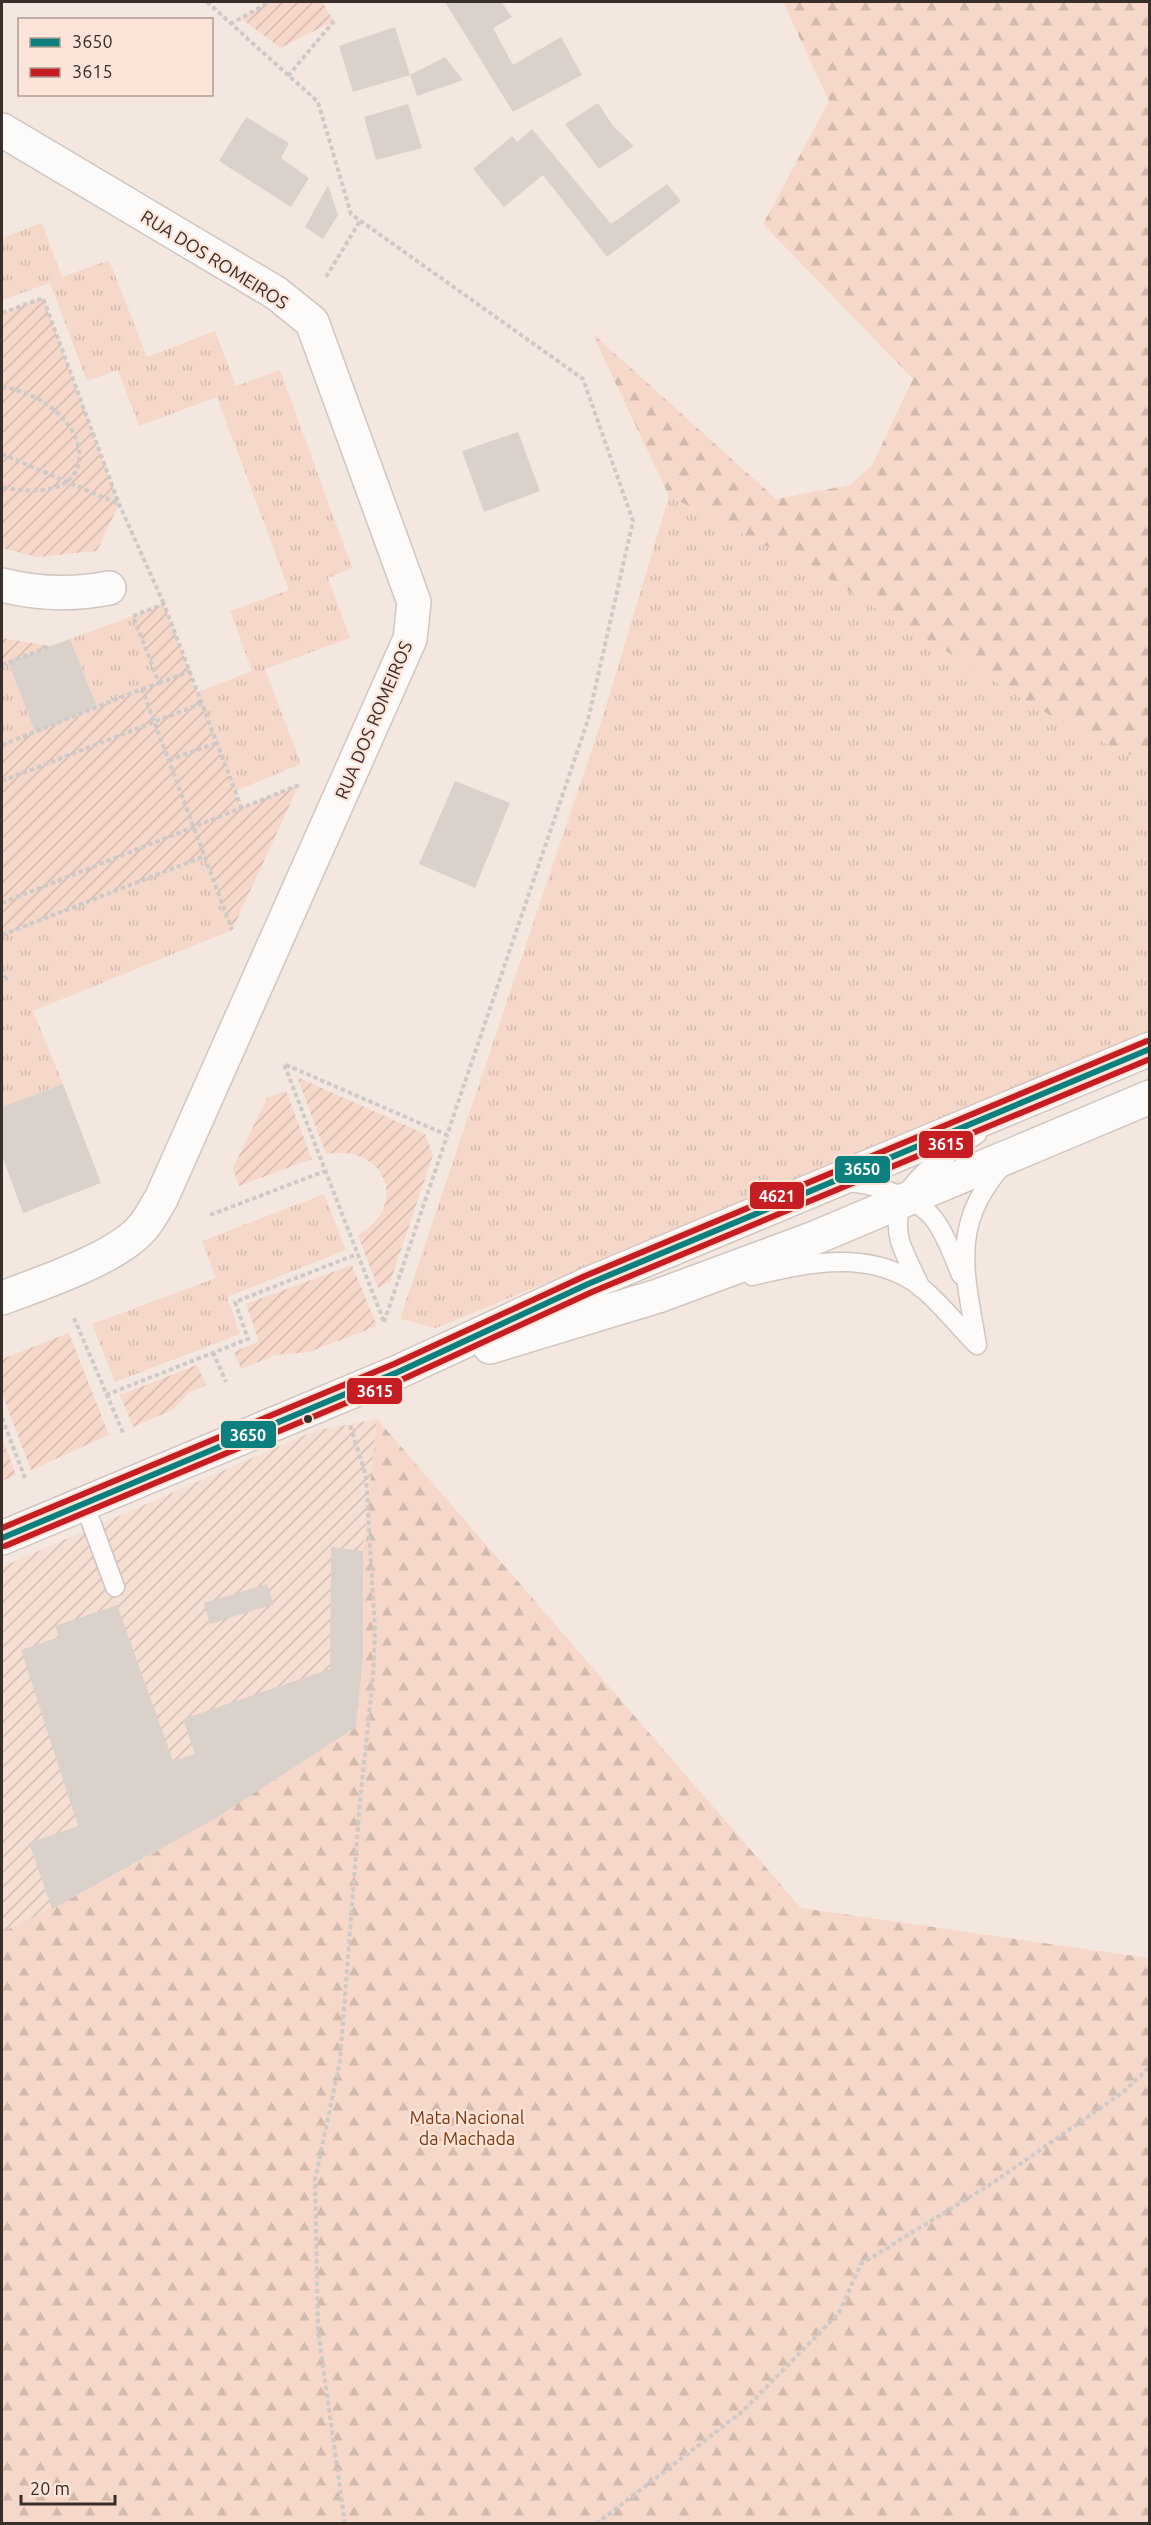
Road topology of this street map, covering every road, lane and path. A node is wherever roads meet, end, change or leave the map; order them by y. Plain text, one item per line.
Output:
1 (207, 2) edge
2 (270, 2) edge
3 (334, 21) dead end
4 (230, 24) junction
5 (288, 76) junction
6 (2, 130) edge
7 (360, 221) junction
8 (326, 277) dead end
9 (2, 313) edge
10 (2, 387) edge
11 (2, 454) edge
12 (68, 483) junction
13 (2, 487) edge
14 (119, 504) junction
15 (2, 585) edge
16 (109, 588) dead end
17 (164, 604) junction
18 (51, 646) dead end
19 (2, 665) edge
20 (190, 671) junction
21 (159, 683) junction
22 (142, 689) junction
23 (202, 703) junction
24 (154, 721) junction
25 (217, 742) junction
26 (2, 745) edge
27 (169, 760) junction
28 (2, 781) edge
29 (299, 785) dead end
30 (242, 808) junction
31 (194, 827) junction
32 (205, 856) junction
33 (2, 903) edge
34 (232, 930) dead end
35 (2, 935) edge
36 (2, 968) edge
37 (2, 981) edge
38 (1149, 1049) edge
39 (1149, 1097) edge
40 (1017, 1105) junction
41 (447, 1136) junction
42 (1013, 1153) junction
43 (325, 1171) junction
44 (831, 1182) junction
45 (904, 1199) junction
46 (210, 1215) dead end
47 (357, 1254) junction
48 (4, 1288) edge
49 (921, 1288) junction
50 (968, 1290) junction
51 (658, 1296) junction
52 (74, 1318) dead end
53 (213, 1352) junction
54 (398, 1372) junction
55 (226, 1382) dead end
56 (106, 1395) junction
57 (340, 1396) junction
58 (2, 1418) edge
59 (124, 1435) dead end
60 (25, 1478) dead end
61 (84, 1503) junction
62 (2, 1538) edge
63 (115, 1587) dead end
64 (1149, 2067) edge
65 (345, 2523) edge
66 (596, 2523) edge

1 - 4 path
2 - 4 path
3 - 5 path
4 - 5 path
5 - 7 path
6 - 48 main road, RUA DOS ROMEIROS
7 - 8 path
7 - 41 path
9 - 14 path
10 - 12 path
11 - 12 path
12 - 13 path
12 - 14 path
14 - 17 path
15 - 16 main road
17 - 20 path
17 - 21 path
18 - 19 path
20 - 21 path
20 - 23 path
21 - 22 path
22 - 24 path
22 - 26 path
23 - 24 path
23 - 25 path
24 - 27 path
24 - 28 path
25 - 27 path
25 - 30 path
27 - 31 path
29 - 30 path
30 - 31 path
31 - 32 path
31 - 33 path
32 - 34 path
32 - 35 path
36 - 37 path
38 - 40 main road
39 - 42 main road
40 - 44 main road
40 - 45 lane
41 - 43 path
41 - 47 path
42 - 45 main road
42 - 50 lane
43 - 46 path
43 - 47 path
44 - 45 lane
44 - 54 main road
45 - 49 lane
45 - 50 lane
45 - 51 main road
47 - 53 path
49 - 50 lane
49 - 51 lane
51 - 54 main road
52 - 56 path
53 - 55 path
53 - 56 path
54 - 57 main road
56 - 59 path
57 - 61 main road
57 - 65 path
58 - 60 path
61 - 62 main road
61 - 63 lane
64 - 66 path

